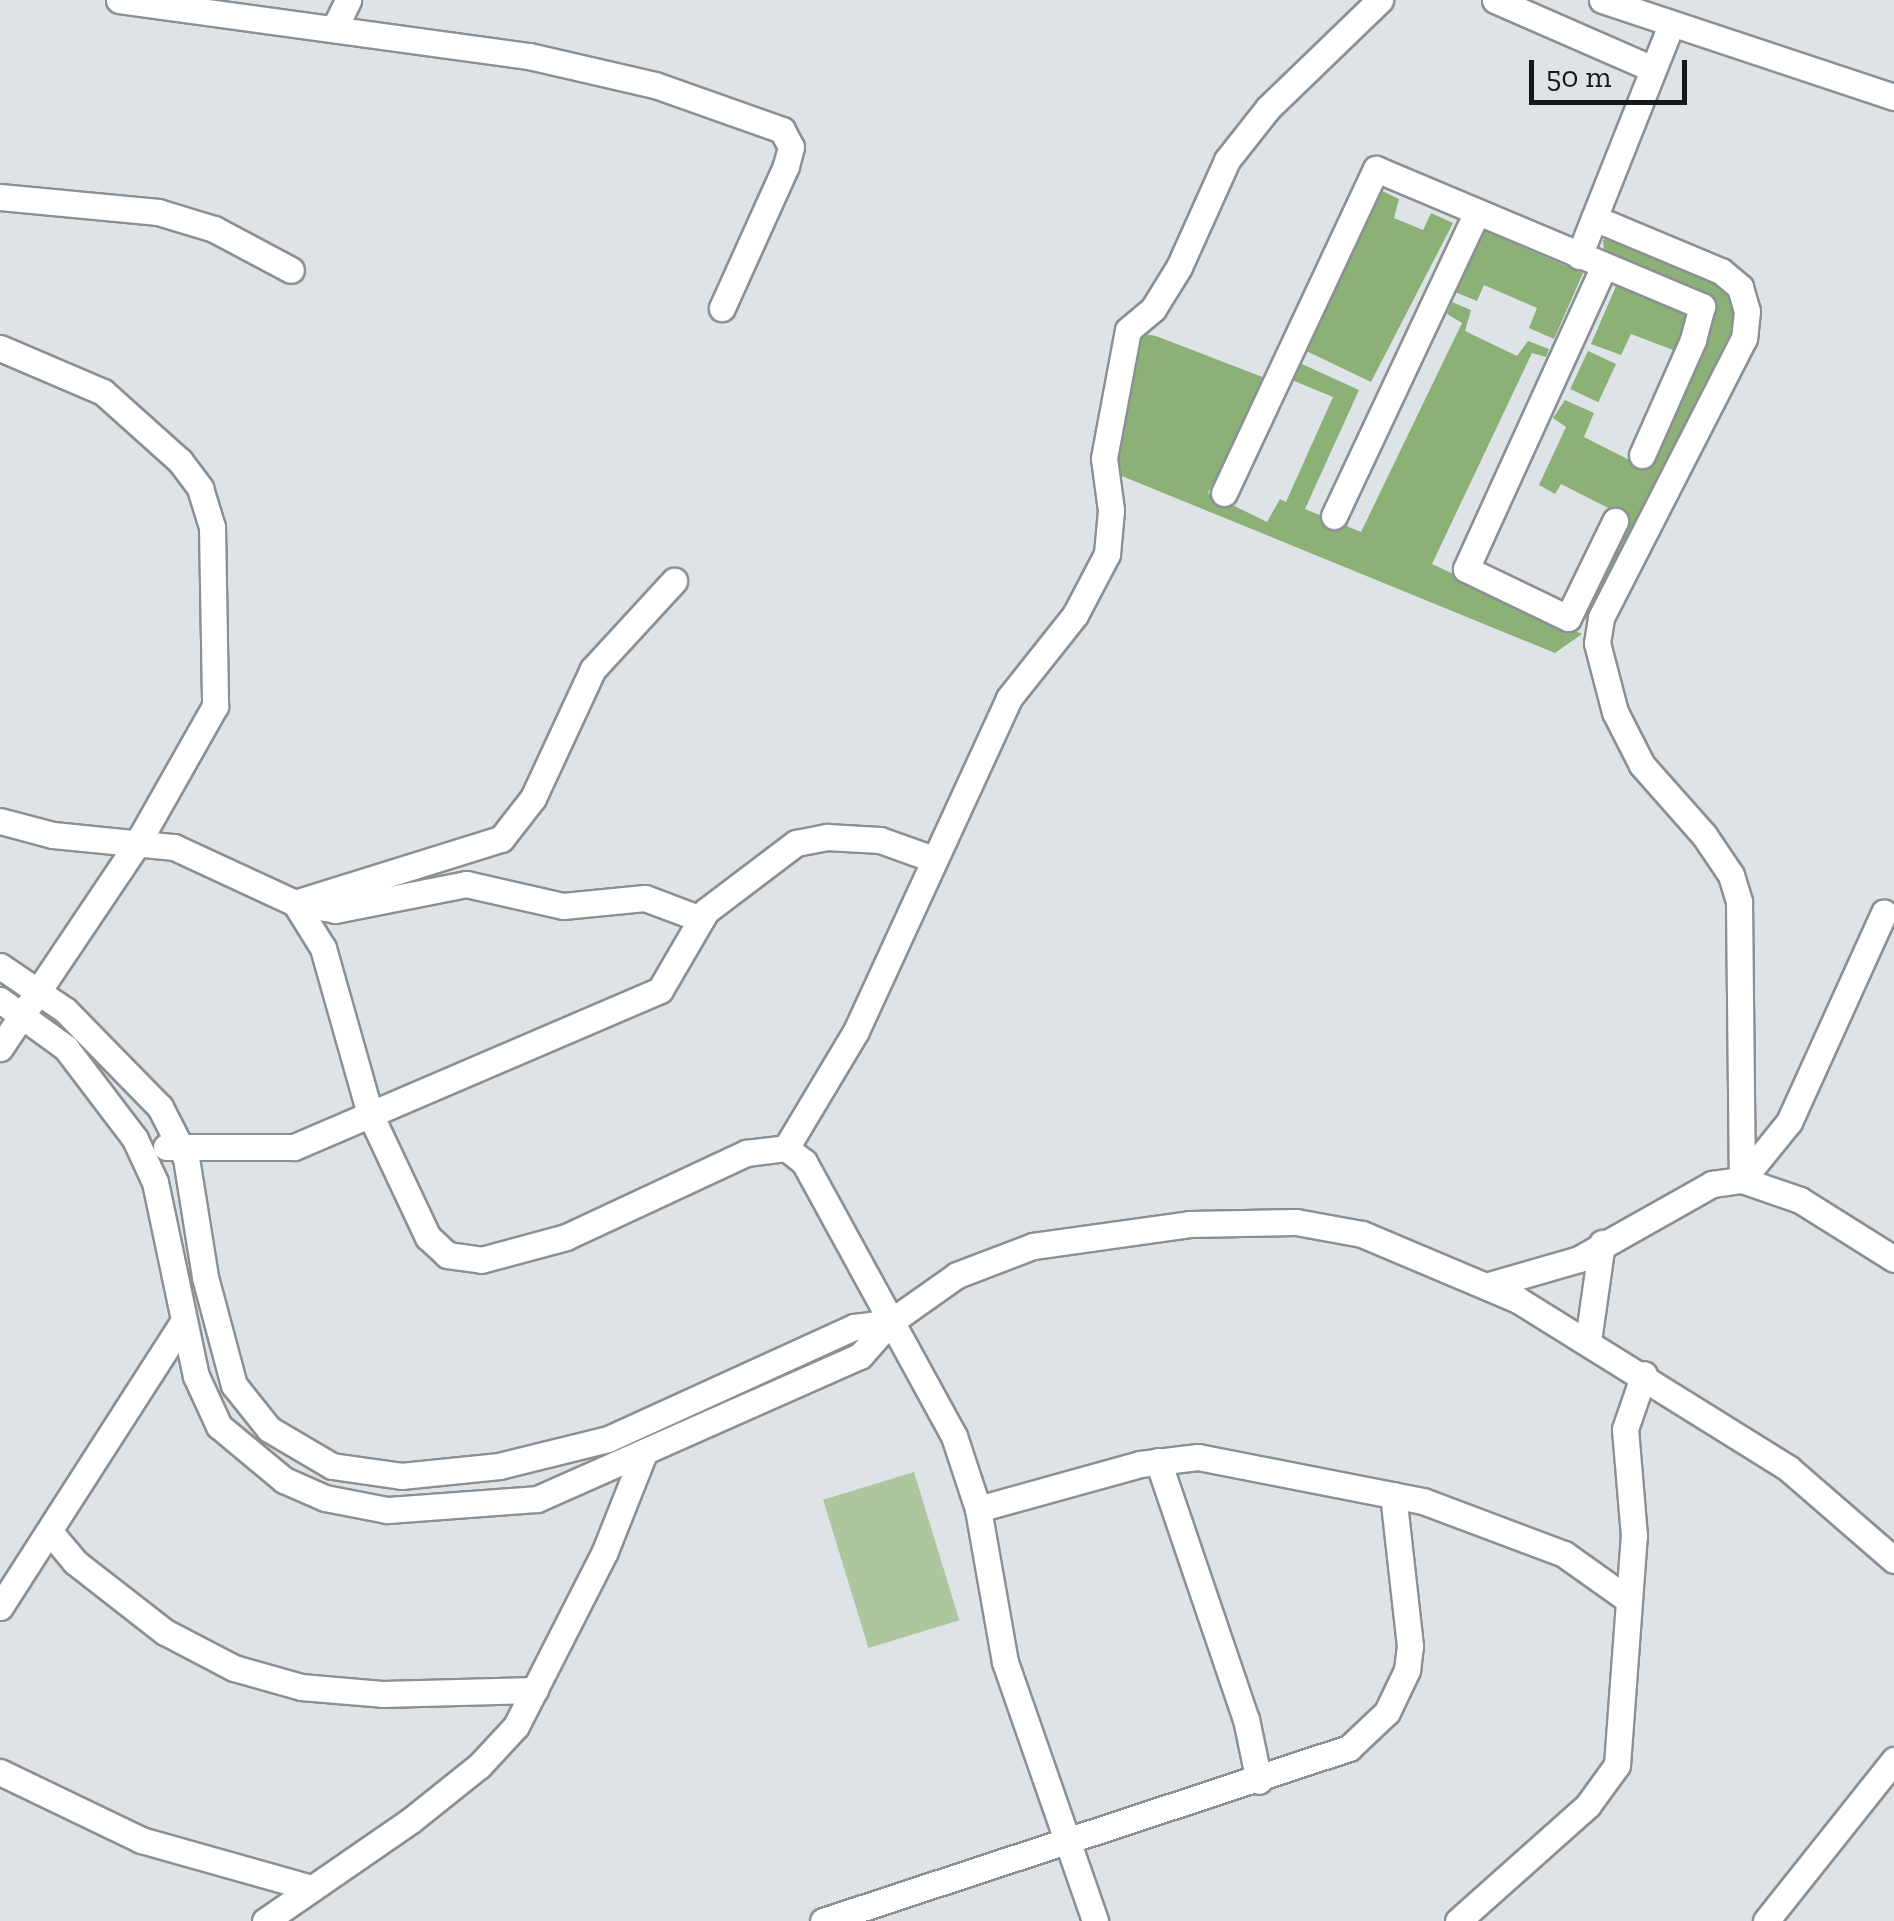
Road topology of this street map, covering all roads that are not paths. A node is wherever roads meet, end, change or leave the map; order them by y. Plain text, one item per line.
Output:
1 (119, 0) edge
2 (282, 0) edge
3 (348, 0) edge
4 (1380, 0) edge
5 (1495, 0) edge
6 (1602, 0) edge
7 (323, 26) junction
8 (1670, 27) junction
9 (1653, 69) junction
10 (1894, 97) edge
11 (0, 197) edge
12 (1477, 212) junction
13 (1594, 218) junction
14 (1579, 256) junction
15 (1604, 266) junction
16 (291, 270) dead end
17 (722, 308) dead end
18 (0, 348) edge
19 (1642, 455) dead end
20 (1224, 493) dead end
21 (1334, 516) dead end
22 (1615, 521) dead end
23 (674, 581) dead end
24 (0, 821) edge
25 (137, 844) junction
26 (933, 859) junction
27 (295, 903) junction
28 (1884, 912) dead end
29 (701, 918) junction
30 (0, 966) edge
31 (38, 991) junction
32 (0, 1000) edge
33 (22, 1016) junction
34 (0, 1048) edge
35 (370, 1114) junction
36 (178, 1143) junction
37 (786, 1148) junction
38 (143, 1156) junction
39 (1742, 1180) junction
40 (1602, 1243) junction
41 (1894, 1260) edge
42 (1489, 1285) junction
43 (182, 1322) junction
44 (890, 1323) junction
45 (1588, 1341) junction
46 (1644, 1374) junction
47 (644, 1453) junction
48 (1158, 1461) junction
49 (1392, 1494) junction
50 (978, 1509) junction
51 (50, 1532) junction
52 (1894, 1560) edge
53 (1626, 1598) junction
54 (0, 1606) edge
55 (535, 1690) junction
56 (1894, 1760) edge
57 (0, 1772) edge
58 (1259, 1781) junction
59 (1068, 1837) junction
60 (312, 1888) junction
61 (890, 1909) edge
62 (265, 1921) edge
63 (822, 1921) edge
64 (1095, 1921) edge
65 (1458, 1921) edge
66 (1766, 1921) edge

1 - 7 street
2 - 7 street
3 - 7 street
4 - 26 street
5 - 9 street
6 - 8 street
7 - 17 street
8 - 9 street
8 - 10 street
9 - 13 street
11 - 16 street
12 - 14 street
12 - 20 street
12 - 21 street
13 - 14 street
13 - 39 street
14 - 15 street
15 - 19 street
15 - 22 street
18 - 25 street
23 - 27 street
24 - 25 street
25 - 27 street
25 - 31 street
26 - 29 street
26 - 37 street
27 - 29 street
27 - 35 street
28 - 39 street
29 - 35 street
30 - 31 street
31 - 33 street
31 - 36 street
32 - 33 street
33 - 34 street
33 - 38 street
35 - 36 street
35 - 37 street
36 - 38 street
36 - 44 street
37 - 44 street
38 - 43 street
39 - 40 street
39 - 41 street
40 - 42 street
40 - 45 street
42 - 44 street
42 - 45 street
43 - 47 street
43 - 51 street
44 - 47 street
44 - 50 street
45 - 46 street
46 - 52 street
46 - 53 street
47 - 55 street
48 - 49 street
48 - 50 street
48 - 58 street
49 - 53 street
49 - 58 street
50 - 59 street
51 - 54 street
51 - 55 street
53 - 65 street
55 - 60 street
56 - 66 street
57 - 60 street
58 - 59 street
59 - 61 street
59 - 64 street
60 - 62 street
61 - 63 street

